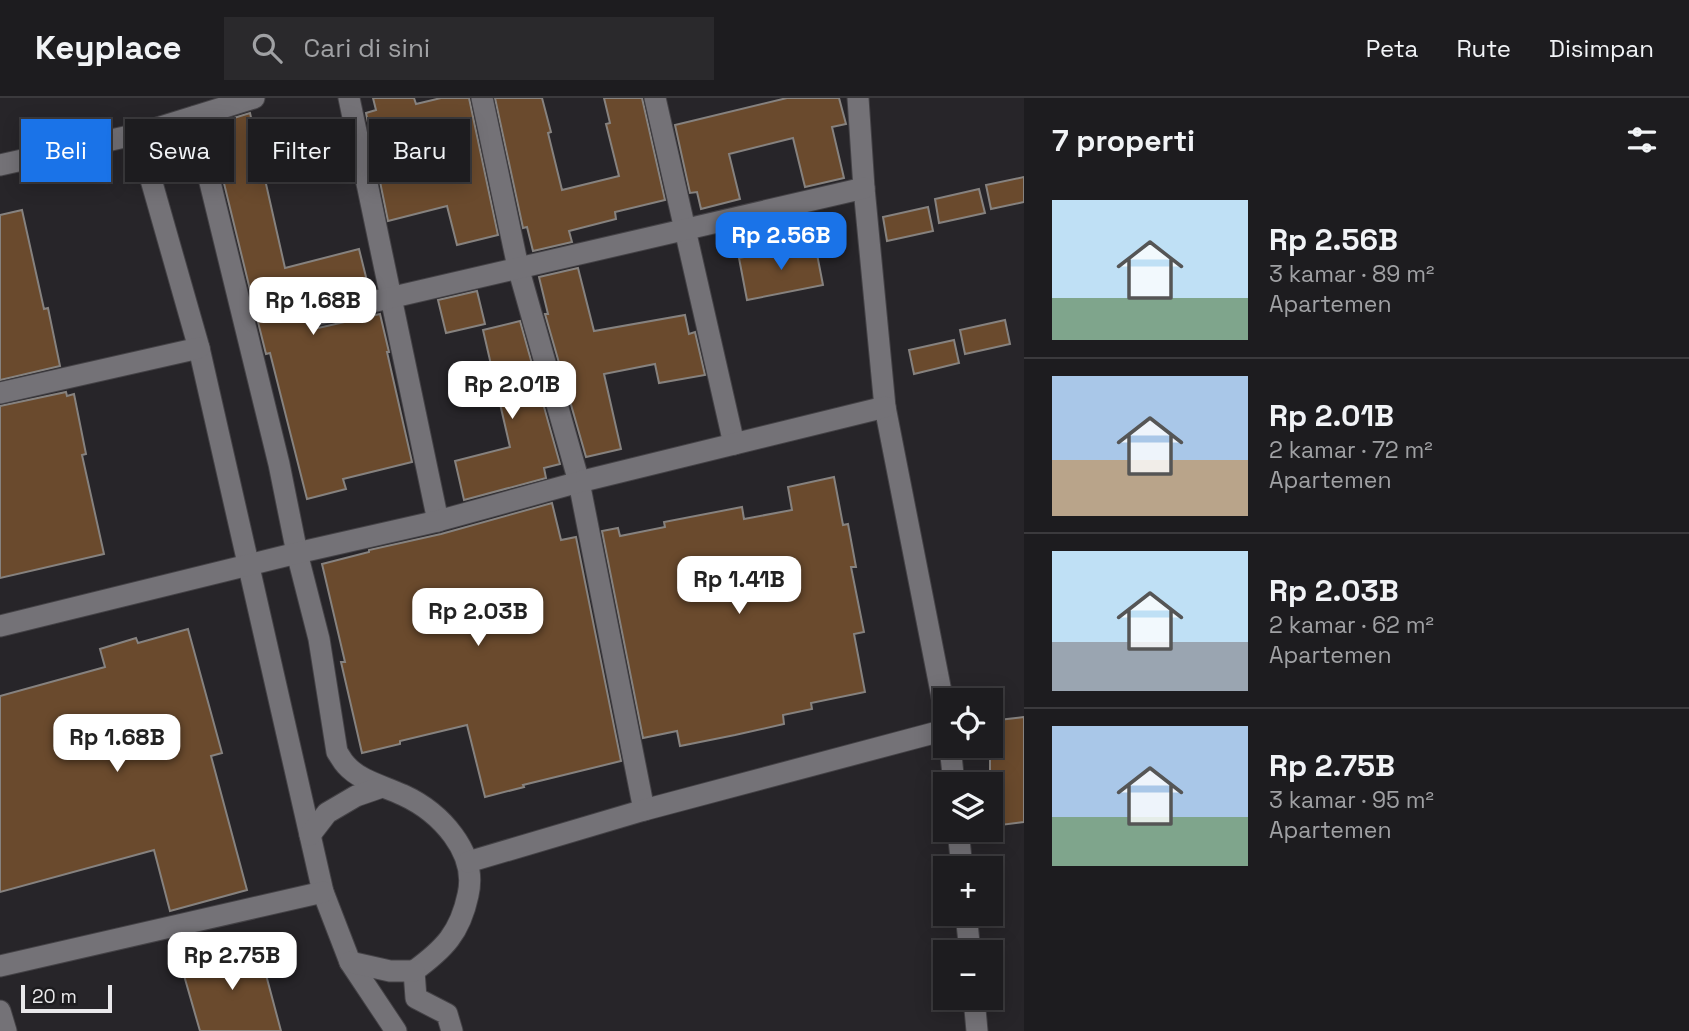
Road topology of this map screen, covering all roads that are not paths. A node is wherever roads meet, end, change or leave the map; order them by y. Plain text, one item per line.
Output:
1 (254, 98) edge
2 (349, 98) edge
3 (482, 98) edge
4 (655, 98) edge
5 (858, 98) edge
6 (194, 117) junction
7 (187, 119) edge
8 (125, 137) edge
9 (0, 165) edge
10 (152, 182) edge
11 (864, 188) junction
12 (684, 229) junction
13 (518, 267) junction
14 (391, 297) junction
15 (316, 314) dead end
16 (199, 348) junction
17 (0, 393) edge
18 (885, 407) junction
19 (734, 444) junction
20 (579, 482) junction
21 (438, 521) junction
22 (297, 553) junction
23 (249, 564) junction
24 (0, 626) edge
25 (940, 688) edge
26 (933, 733) edge
27 (382, 787) junction
28 (644, 810) junction
29 (310, 835) junction
30 (468, 862) junction
31 (323, 892) junction
32 (350, 962) junction
33 (0, 967) edge
34 (414, 971) junction
35 (975, 1010) edge
36 (0, 1011) edge
37 (6, 1031) edge
38 (396, 1031) edge
39 (452, 1031) edge
40 (977, 1031) edge

1 - 6 street
2 - 14 street
3 - 13 street
4 - 12 street
5 - 11 street
6 - 7 street
6 - 22 street
8 - 9 street
10 - 16 street
11 - 12 street
11 - 18 street
12 - 13 street
12 - 19 street
13 - 14 street
13 - 20 street
14 - 15 street
14 - 21 street
16 - 17 street
16 - 23 street
18 - 19 street
18 - 25 street
19 - 20 street
20 - 21 street
20 - 28 street
21 - 22 street
22 - 23 street
22 - 27 street
23 - 24 street
23 - 29 street
26 - 28 street
27 - 29 street
27 - 30 street
28 - 30 street
29 - 31 street
30 - 34 street
31 - 32 street
31 - 33 street
32 - 34 street
32 - 38 street
34 - 39 street
35 - 40 street
36 - 37 street

